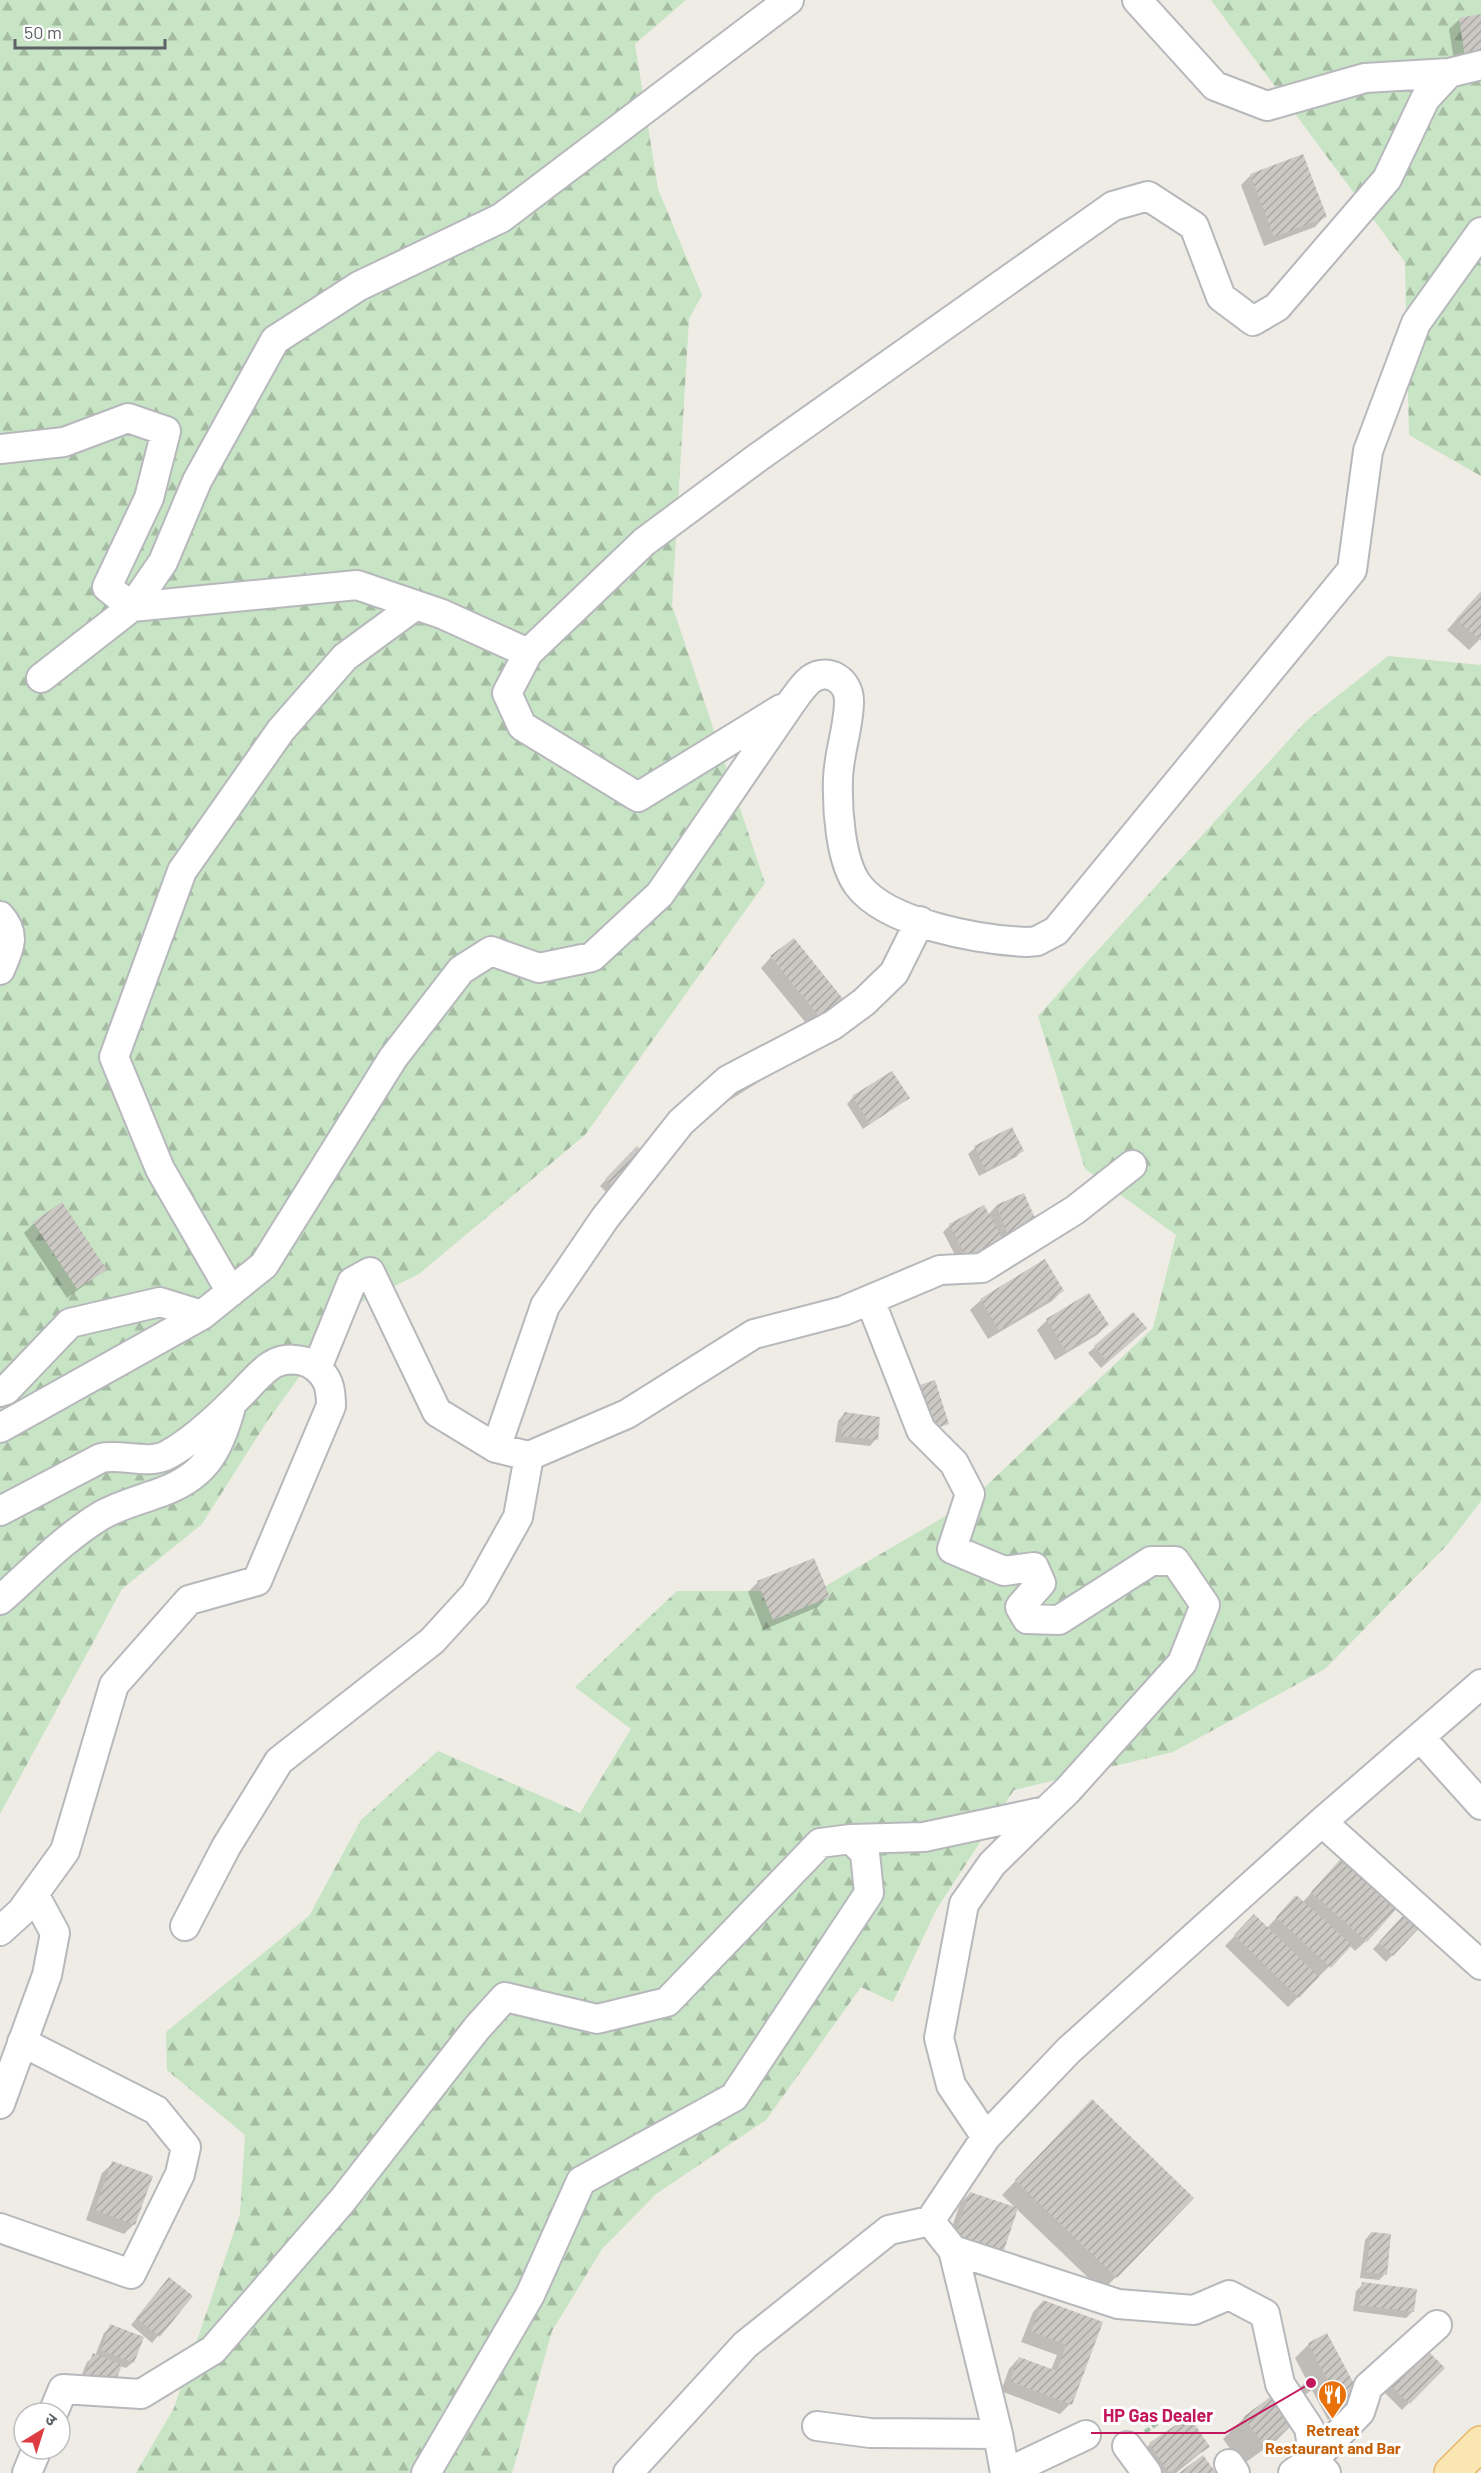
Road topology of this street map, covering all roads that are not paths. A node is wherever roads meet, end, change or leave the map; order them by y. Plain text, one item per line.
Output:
1 (789, 0) edge
2 (1137, 0) edge
3 (1481, 65) edge
4 (1449, 73) junction
5 (1481, 232) edge
6 (0, 449) edge
7 (416, 605) junction
8 (132, 607) junction
9 (528, 653) junction
10 (41, 678) dead end
11 (791, 703) junction
12 (0, 916) edge
13 (920, 921) junction
14 (0, 970) edge
15 (1132, 1165) dead end
16 (231, 1292) junction
17 (870, 1300) junction
18 (202, 1315) junction
19 (317, 1368) junction
20 (0, 1392) edge
21 (232, 1403) junction
22 (0, 1428) edge
23 (496, 1448) junction
24 (529, 1456) junction
25 (0, 1511) edge
26 (0, 1600) edge
27 (1481, 1684) edge
28 (1420, 1737) junction
29 (1481, 1805) edge
30 (1046, 1811) junction
31 (1322, 1822) junction
32 (851, 1839) junction
33 (34, 1894) junction
34 (185, 1926) dead end
35 (0, 1931) edge
36 (1481, 1965) edge
37 (22, 2042) junction
38 (0, 2104) edge
39 (986, 2137) junction
40 (930, 2221) junction
41 (0, 2228) edge
42 (953, 2250) junction
43 (1437, 2325) dead end
44 (58, 2401) edge
45 (817, 2426) dead end
46 (998, 2434) junction
47 (1086, 2435) dead end
48 (1481, 2443) edge
49 (1127, 2446) dead end
50 (1311, 2468) edge
51 (426, 2473) edge
52 (628, 2473) edge
53 (1005, 2473) edge
54 (1147, 2473) edge
55 (1451, 2473) edge

1 - 8 street
2 - 4 street
3 - 4 street
4 - 9 street
5 - 13 street
6 - 8 street
7 - 8 street
7 - 9 street
7 - 16 street
8 - 10 street
9 - 11 street
11 - 13 street
11 - 16 street
12 - 14 street
13 - 23 street
15 - 17 street
16 - 18 street
17 - 24 street
17 - 30 street
18 - 20 street
18 - 22 street
19 - 21 street
19 - 23 street
19 - 33 street
21 - 25 street
21 - 26 street
23 - 24 street
24 - 34 street
27 - 28 street
28 - 29 street
28 - 31 street
30 - 32 street
30 - 39 street
31 - 36 street
31 - 39 street
32 - 44 street
32 - 51 street
33 - 35 street
33 - 37 street
37 - 38 street
37 - 41 street
39 - 40 street
40 - 42 street
40 - 52 street
42 - 46 street
42 - 50 street
43 - 50 street
45 - 46 street
46 - 53 street
47 - 53 street
48 - 55 main road
49 - 54 street

